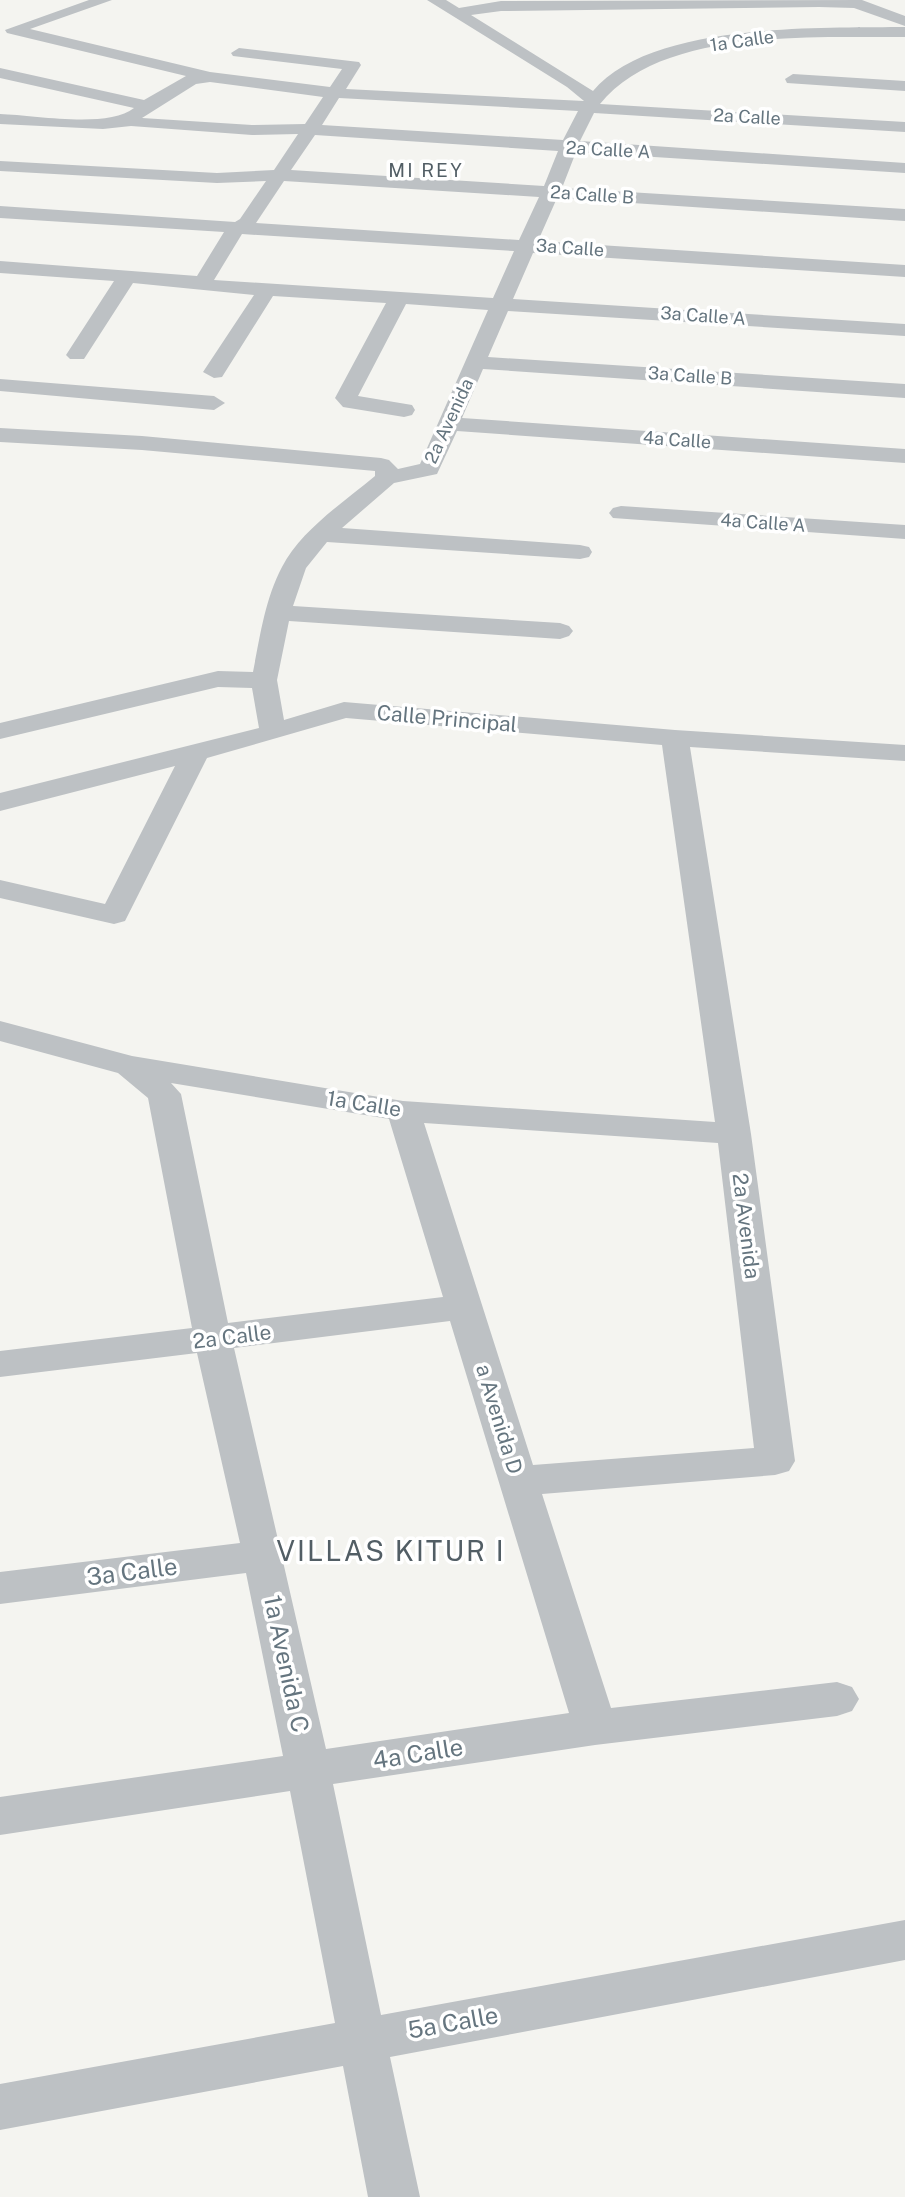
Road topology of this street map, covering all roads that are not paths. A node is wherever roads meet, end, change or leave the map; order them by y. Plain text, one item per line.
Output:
1 (435, 0) edge
2 (98, 1) edge
3 (905, 2) edge
4 (499, 3) edge
5 (856, 3) junction
6 (456, 13) junction
7 (905, 21) edge
8 (6, 32) edge
9 (905, 32) edge
10 (792, 34) junction
11 (878, 50) dead end
12 (239, 53) dead end
13 (0, 73) edge
14 (211, 77) junction
15 (793, 79) dead end
16 (905, 86) edge
17 (334, 93) junction
18 (591, 104) junction
19 (147, 106) junction
20 (0, 119) edge
21 (132, 121) junction
22 (905, 127) edge
23 (310, 131) junction
24 (570, 148) junction
25 (0, 166) edge
26 (905, 168) edge
27 (278, 175) junction
28 (551, 192) junction
29 (0, 212) edge
30 (905, 215) edge
31 (236, 228) junction
32 (526, 245) junction
33 (905, 271) edge
34 (5, 272) edge
35 (127, 276) junction
36 (203, 282) junction
37 (268, 289) junction
38 (400, 296) junction
39 (502, 302) junction
40 (905, 330) edge
41 (77, 355) dead end
42 (475, 362) junction
43 (214, 372) dead end
44 (0, 385) edge
45 (905, 391) edge
46 (214, 403) dead end
47 (404, 410) dead end
48 (448, 424) junction
49 (0, 435) edge
50 (905, 456) edge
51 (386, 478) junction
52 (621, 513) dead end
53 (905, 533) edge
54 (321, 534) junction
55 (580, 552) dead end
56 (278, 613) junction
57 (560, 631) dead end
58 (264, 680) junction
59 (0, 731) edge
60 (274, 733) junction
61 (675, 738) junction
62 (196, 752) junction
63 (905, 753) edge
64 (0, 802) edge
65 (0, 888) edge
66 (0, 1031) edge
67 (183, 1086) junction
68 (403, 1111) junction
69 (734, 1134) junction
70 (464, 1307) junction
71 (213, 1340) junction
72 (0, 1364) edge
73 (518, 1481) junction
74 (263, 1556) junction
75 (0, 1588) edge
76 (837, 1699) dead end
77 (595, 1727) junction
78 (308, 1770) junction
79 (0, 1816) edge
80 (905, 1940) edge
81 (363, 2040) junction
82 (0, 2107) edge
83 (394, 2197) edge

1 - 6 street
2 - 8 street
3 - 5 street
4 - 5 street
4 - 6 street
5 - 7 street
6 - 18 street
8 - 14 street, 2a Calle
9 - 10 street, 1a Calle
10 - 11 street
10 - 18 street, 1a Calle
12 - 17 street
13 - 19 street
14 - 17 street, 2a Calle
14 - 19 street
15 - 16 street
17 - 18 street, 2a Calle
17 - 23 street
18 - 22 street, 2a Calle
18 - 24 street, 2a Avenida
19 - 21 street
20 - 21 street, 2a Calle A
21 - 23 street, 2a Calle A
23 - 24 street, 2a Calle A
23 - 27 street
24 - 26 street, 2a Calle A
24 - 28 street, 2a Avenida
25 - 27 street, 2a Calle B
27 - 28 street, 2a Calle B
27 - 31 street
28 - 30 street, 2a Calle B
28 - 32 street, 2a Avenida
29 - 31 street, 3a Calle
31 - 32 street, 3a Calle
31 - 36 street
32 - 33 street, 3a Calle
32 - 39 street, 2a Avenida
34 - 35 street, 3a Calle A
35 - 36 street, 3a Calle A
35 - 41 street
36 - 37 street, 3a Calle A
37 - 38 street, 3a Calle A
37 - 43 street
38 - 39 street, 3a Calle A
38 - 47 street
39 - 40 street, 3a Calle A
39 - 42 street, 2a Avenida
42 - 45 street, 3a Calle B
42 - 48 street, 2a Avenida
44 - 46 street
48 - 50 street, 4a Calle
48 - 51 street, 2a Avenida
49 - 51 street
51 - 54 street
52 - 53 street, 4a Calle A
54 - 55 street
54 - 56 street
56 - 57 street
56 - 58 street
58 - 59 street
58 - 60 street
60 - 61 street, Calle Principal
60 - 62 street, Calle Principal
61 - 63 street, Calle Principal
61 - 69 street, 2a Avenida
62 - 64 street, Calle Principal
62 - 65 street
66 - 67 street
67 - 68 street, 1a Calle
67 - 71 street, 1a Avenida C
68 - 69 street, 1a Calle
68 - 70 street, a Avenida D
69 - 73 street, 2a Avenida
70 - 71 street, 2a Calle
70 - 73 street, a Avenida D
71 - 72 street, 2a Calle
71 - 74 street, 1a Avenida C
73 - 77 street, a Avenida D
74 - 75 street, 3a Calle
74 - 78 street, 1a Avenida C
76 - 77 street, 4a Calle
77 - 78 street, 4a Calle
78 - 79 street, 4a Calle
78 - 81 street, 1a Avenida C
80 - 81 street, 5a Calle
81 - 82 street, 5a Calle
81 - 83 street, 1a Avenida C

